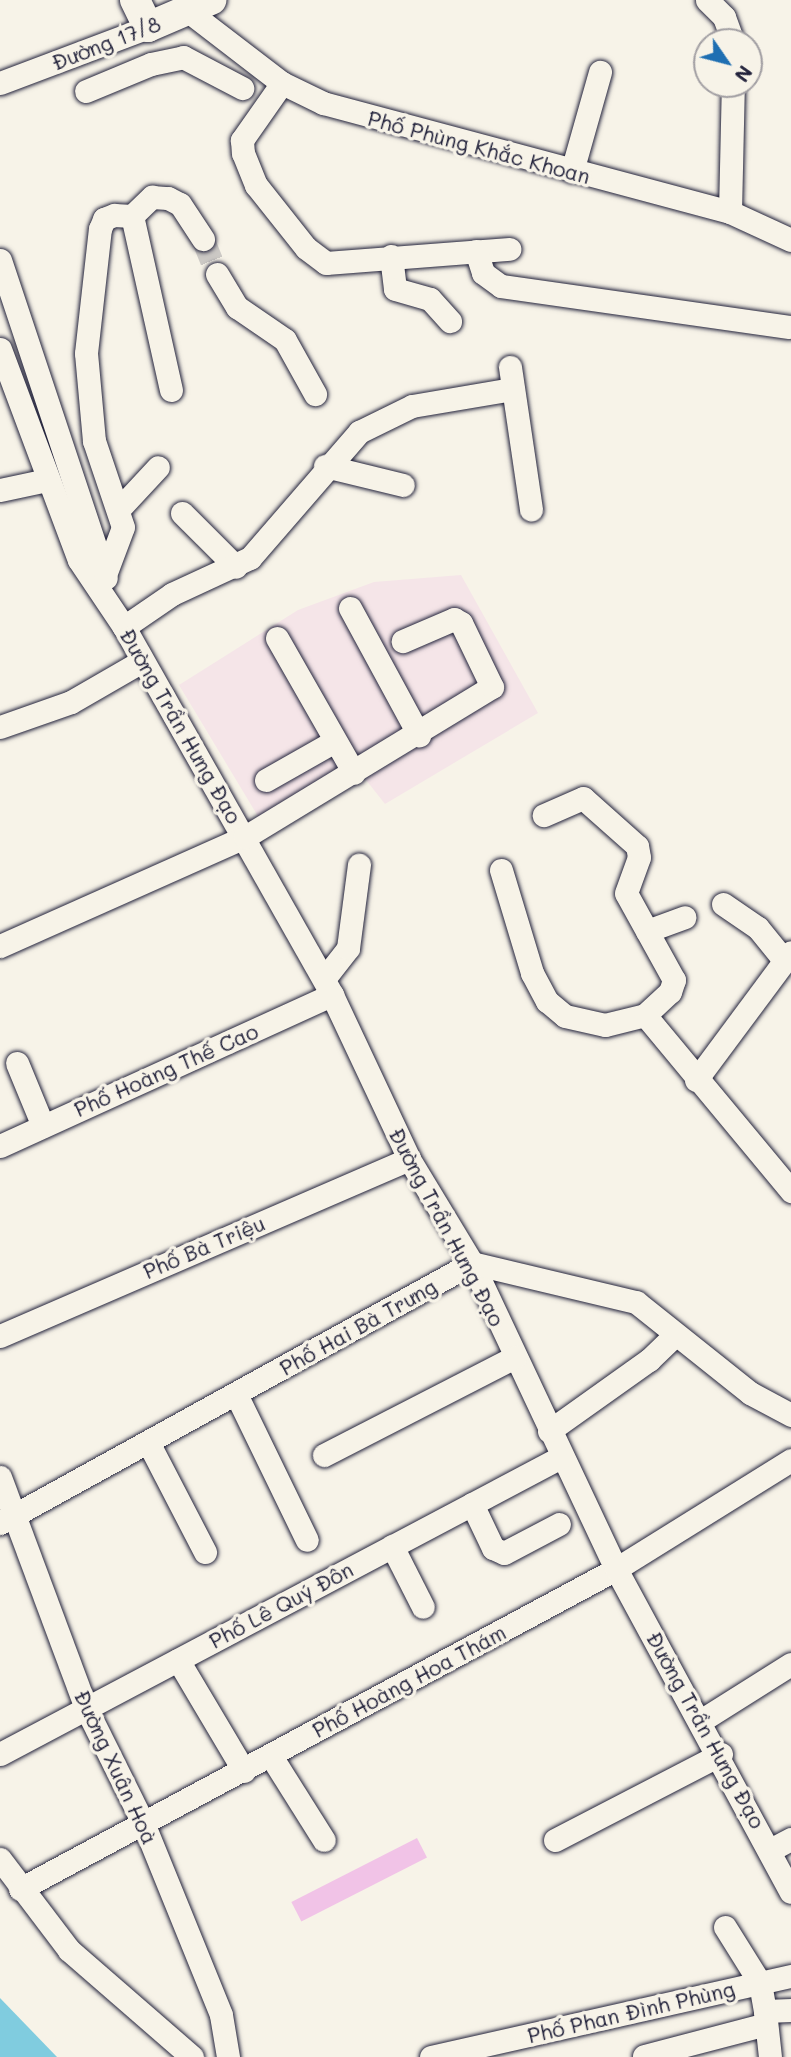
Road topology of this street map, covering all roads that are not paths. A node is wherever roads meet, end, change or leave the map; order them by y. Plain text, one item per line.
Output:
1 (135, 0) edge
2 (707, 0) edge
3 (200, 6) edge
4 (148, 27) junction
5 (728, 28) edge
6 (120, 40) junction
7 (131, 72) junction
8 (600, 72) dead end
9 (0, 83) edge
10 (282, 83) junction
11 (242, 88) dead end
12 (86, 91) dead end
13 (733, 98) edge
14 (572, 171) junction
15 (730, 212) junction
16 (132, 216) junction
17 (202, 239) tunnel mouth
18 (791, 240) edge
19 (509, 249) dead end
20 (476, 251) junction
21 (391, 256) junction
22 (0, 260) edge
23 (217, 274) tunnel mouth
24 (450, 321) dead end
25 (789, 327) dead end
26 (0, 349) edge
27 (171, 390) dead end
28 (315, 394) dead end
29 (325, 466) junction
30 (158, 467) dead end
31 (47, 480) junction
32 (403, 485) dead end
33 (0, 490) edge
34 (119, 509) junction
35 (531, 509) dead end
36 (182, 513) dead end
37 (236, 567) junction
38 (105, 575) junction
39 (111, 605) junction
40 (350, 608) dead end
41 (124, 627) junction
42 (277, 638) dead end
43 (403, 641) dead end
44 (142, 661) junction
45 (0, 727) edge
46 (419, 735) junction
47 (335, 741) junction
48 (354, 773) junction
49 (265, 780) dead end
50 (544, 815) dead end
51 (245, 837) junction
52 (359, 865) dead end
53 (501, 870) dead end
54 (723, 904) dead end
55 (685, 917) dead end
56 (647, 931) junction
57 (0, 946) edge
58 (787, 955) edge
59 (328, 987) junction
60 (645, 1015) junction
61 (17, 1063) dead end
62 (696, 1080) junction
63 (43, 1126) junction
64 (0, 1146) edge
65 (409, 1159) junction
66 (791, 1191) edge
67 (472, 1263) junction
68 (675, 1335) junction
69 (0, 1336) edge
70 (515, 1357) junction
71 (236, 1394) junction
72 (791, 1415) edge
73 (548, 1431) junction
74 (148, 1443) junction
75 (324, 1455) dead end
76 (561, 1457) junction
77 (791, 1460) edge
78 (0, 1477) edge
79 (472, 1504) junction
80 (7, 1520) edge
81 (559, 1524) dead end
82 (307, 1540) dead end
83 (392, 1546) junction
84 (205, 1552) dead end
85 (616, 1569) junction
86 (424, 1607) dead end
87 (178, 1660) junction
88 (791, 1664) edge
89 (86, 1708) junction
90 (702, 1720) junction
91 (0, 1754) edge
92 (721, 1754) junction
93 (271, 1756) junction
94 (244, 1771) junction
95 (144, 1825) junction
96 (324, 1840) dead end
97 (555, 1840) dead end
98 (782, 1844) edge
99 (0, 1859) edge
100 (20, 1889) junction
101 (791, 1892) edge
102 (725, 1927) dead end
103 (791, 1976) edge
104 (760, 1983) junction
105 (791, 2010) edge
106 (766, 2018) junction
107 (644, 2056) edge
108 (192, 2057) edge
109 (229, 2057) edge
110 (431, 2057) edge
111 (770, 2057) edge

1 - 4 main road
2 - 5 street
3 - 4 main road, Đường 17/8
3 - 10 street, Phố Phùng Khắc Khoan
4 - 6 street, Đường 17/8
6 - 7 street
6 - 9 street, Đường 17/8
7 - 11 street
7 - 12 street
8 - 14 street
10 - 14 street, Phố Phùng Khắc Khoan
10 - 21 street
13 - 15 street
14 - 15 street, Phố Phùng Khắc Khoan
15 - 18 street, Phố Phùng Khắc Khoan
16 - 17 street
16 - 27 street
16 - 34 street
19 - 20 street
20 - 21 street
20 - 25 street
21 - 24 street
22 - 38 street, Đường Trần Hưng Đạo
23 - 28 street
26 - 31 street, Đường Trần Hưng Đạo
29 - 32 street
29 - 35 street
29 - 37 street
30 - 34 street
31 - 33 street
31 - 39 street, Đường Trần Hưng Đạo
34 - 38 street
36 - 37 street
37 - 41 street
38 - 39 street, Đường Trần Hưng Đạo
39 - 41 street, Đường Trần Hưng Đạo
40 - 46 street
41 - 44 street, Đường Trần Hưng Đạo
42 - 47 street
43 - 46 street
44 - 45 street
44 - 51 street, Đường Trần Hưng Đạo
46 - 48 street
47 - 48 street
47 - 49 street
48 - 51 street
50 - 56 street
51 - 57 street
51 - 59 street, Đường Trần Hưng Đạo
52 - 59 street
53 - 60 street
54 - 58 street
55 - 56 street
56 - 60 street
58 - 62 street
59 - 63 street, Phố Hoàng Thế Cao
59 - 65 street, Đường Trần Hưng Đạo
60 - 62 street
61 - 63 street
62 - 66 street
63 - 64 street, Phố Hoàng Thế Cao
65 - 67 street, Đường Trần Hưng Đạo
65 - 69 street, Phố Bà Triệu
67 - 68 street
67 - 70 street, Đường Trần Hưng Đạo
67 - 71 street, Phố Hai Bà Trưng
68 - 72 street
68 - 73 street
70 - 73 street, Đường Trần Hưng Đạo
70 - 75 street
71 - 74 street, Phố Hai Bà Trưng
71 - 82 street
73 - 76 street, Đường Trần Hưng Đạo
74 - 80 street, Phố Hai Bà Trưng
74 - 84 street
76 - 79 street, Phố Lê Quý Đôn
76 - 85 street, Đường Trần Hưng Đạo
77 - 85 street, Phố Hoàng Hoa Thám
78 - 80 street, Đường Xuân Hoà
79 - 81 street
79 - 83 street, Phố Lê Quý Đôn
80 - 89 street, Đường Xuân Hoà
83 - 86 street
83 - 87 street, Phố Lê Quý Đôn
85 - 90 street, Đường Trần Hưng Đạo
85 - 93 street, Phố Hoàng Hoa Thám
87 - 89 street, Phố Lê Quý Đôn
87 - 94 street
88 - 90 street
89 - 91 street, Phố Lê Quý Đôn
89 - 95 street, Đường Xuân Hoà
90 - 92 street, Đường Trần Hưng Đạo
92 - 97 street
92 - 98 street, Đường Trần Hưng Đạo
93 - 94 street, Phố Hoàng Hoa Thám
93 - 96 street
94 - 95 street, Phố Hoàng Hoa Thám
95 - 100 street, Phố Hoàng Hoa Thám
95 - 109 street, Đường Xuân Hoà
98 - 101 street, Đường Trần Hưng Đạo
99 - 100 street
100 - 108 street
102 - 104 street
103 - 104 street, Phố Phan Đình Phùng
104 - 106 street
104 - 110 street, Phố Phan Đình Phùng
105 - 106 street
106 - 107 street
106 - 111 street

